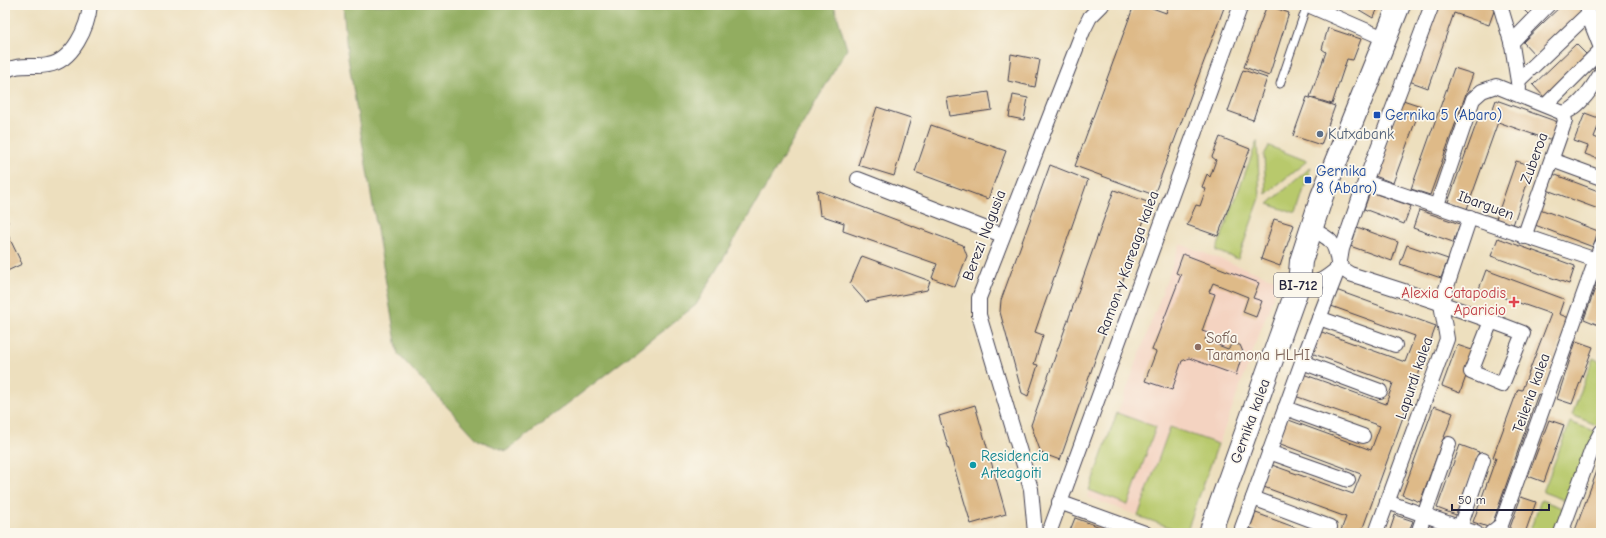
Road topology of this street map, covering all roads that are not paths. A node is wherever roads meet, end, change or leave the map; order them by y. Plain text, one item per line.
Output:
1 (90, 5) edge
2 (1102, 5) edge
3 (1241, 5) edge
4 (1308, 5) edge
5 (1399, 5) edge
6 (1432, 5) edge
7 (1500, 5) edge
8 (1548, 5) edge
9 (1588, 9) edge
10 (1386, 39) junction
11 (1511, 43) junction
12 (1601, 49) edge
13 (5, 71) edge
14 (1601, 73) edge
15 (1280, 84) dead end
16 (1519, 88) junction
17 (1544, 105) junction
18 (1563, 113) junction
19 (1552, 160) junction
20 (1601, 178) edge
21 (858, 179) dead end
22 (1365, 182) junction
23 (1437, 205) junction
24 (1470, 217) junction
25 (1311, 229) junction
26 (1002, 235) junction
27 (1524, 237) junction
28 (1601, 246) edge
29 (1596, 260) junction
30 (1339, 267) junction
31 (1299, 284) junction
32 (1441, 304) junction
33 (1319, 318) junction
34 (1491, 321) junction
35 (1395, 345) dead end
36 (1302, 362) junction
37 (1380, 391) dead end
38 (1285, 408) junction
39 (1601, 432) edge
40 (1363, 436) dead end
41 (1449, 444) dead end
42 (1269, 452) junction
43 (1483, 460) dead end
44 (1348, 480) dead end
45 (1031, 489) junction
46 (1252, 498) junction
47 (1059, 502) junction
48 (1387, 502) junction
49 (1034, 515) junction
50 (1424, 515) junction
51 (1330, 527) dead end
52 (1050, 529) edge
53 (1242, 530) edge
54 (1459, 530) edge
55 (1035, 533) edge
56 (1145, 533) edge
57 (1210, 533) edge
58 (1376, 533) edge
59 (1418, 533) edge
60 (1476, 533) edge
61 (1491, 533) edge
62 (1561, 533) edge

1 - 13 street
2 - 26 street, Berezi Nagusia
3 - 47 street, Ramon y Kareaga kalea
4 - 10 street
4 - 15 lane
5 - 10 main road, BI-712
6 - 22 street
7 - 11 street
8 - 11 street
9 - 12 street
9 - 16 street
10 - 25 main road, Gernika kalea / BI-712
11 - 16 street
12 - 17 street
14 - 18 street
16 - 17 street
16 - 23 street
17 - 18 street
18 - 19 street, Zuberoa
19 - 20 street
19 - 27 street, Zuberoa
21 - 26 street
22 - 23 street, Ibarguen
22 - 30 street
23 - 24 street, Ibarguen
24 - 27 street, Ibarguen
24 - 32 street, Lapurdi kalea
25 - 30 street
25 - 31 main road, Gernika kalea / BI-712
26 - 45 street, Berezi Nagusia
27 - 29 street, Ibarguen
28 - 29 street, Teileria kalea
29 - 61 street, Teileria kalea
30 - 31 street
30 - 32 street
30 - 33 street
31 - 57 main road, Gernika kalea / BI-712
32 - 34 street
32 - 48 street, Lapurdi kalea
33 - 35 street
33 - 36 street
34 - 34 street
36 - 37 street
36 - 38 street
38 - 40 street
38 - 42 street
39 - 62 street
41 - 50 street
42 - 44 street
42 - 46 street
43 - 54 street
45 - 47 street
45 - 49 street, Berezi Nagusia
46 - 51 street
46 - 53 street
47 - 52 street, Ramon y Kareaga kalea
47 - 56 street
48 - 50 street
48 - 58 street, Lapurdi kalea
49 - 52 street
49 - 55 street, Berezi Nagusia
50 - 54 street
50 - 59 street
54 - 60 street

